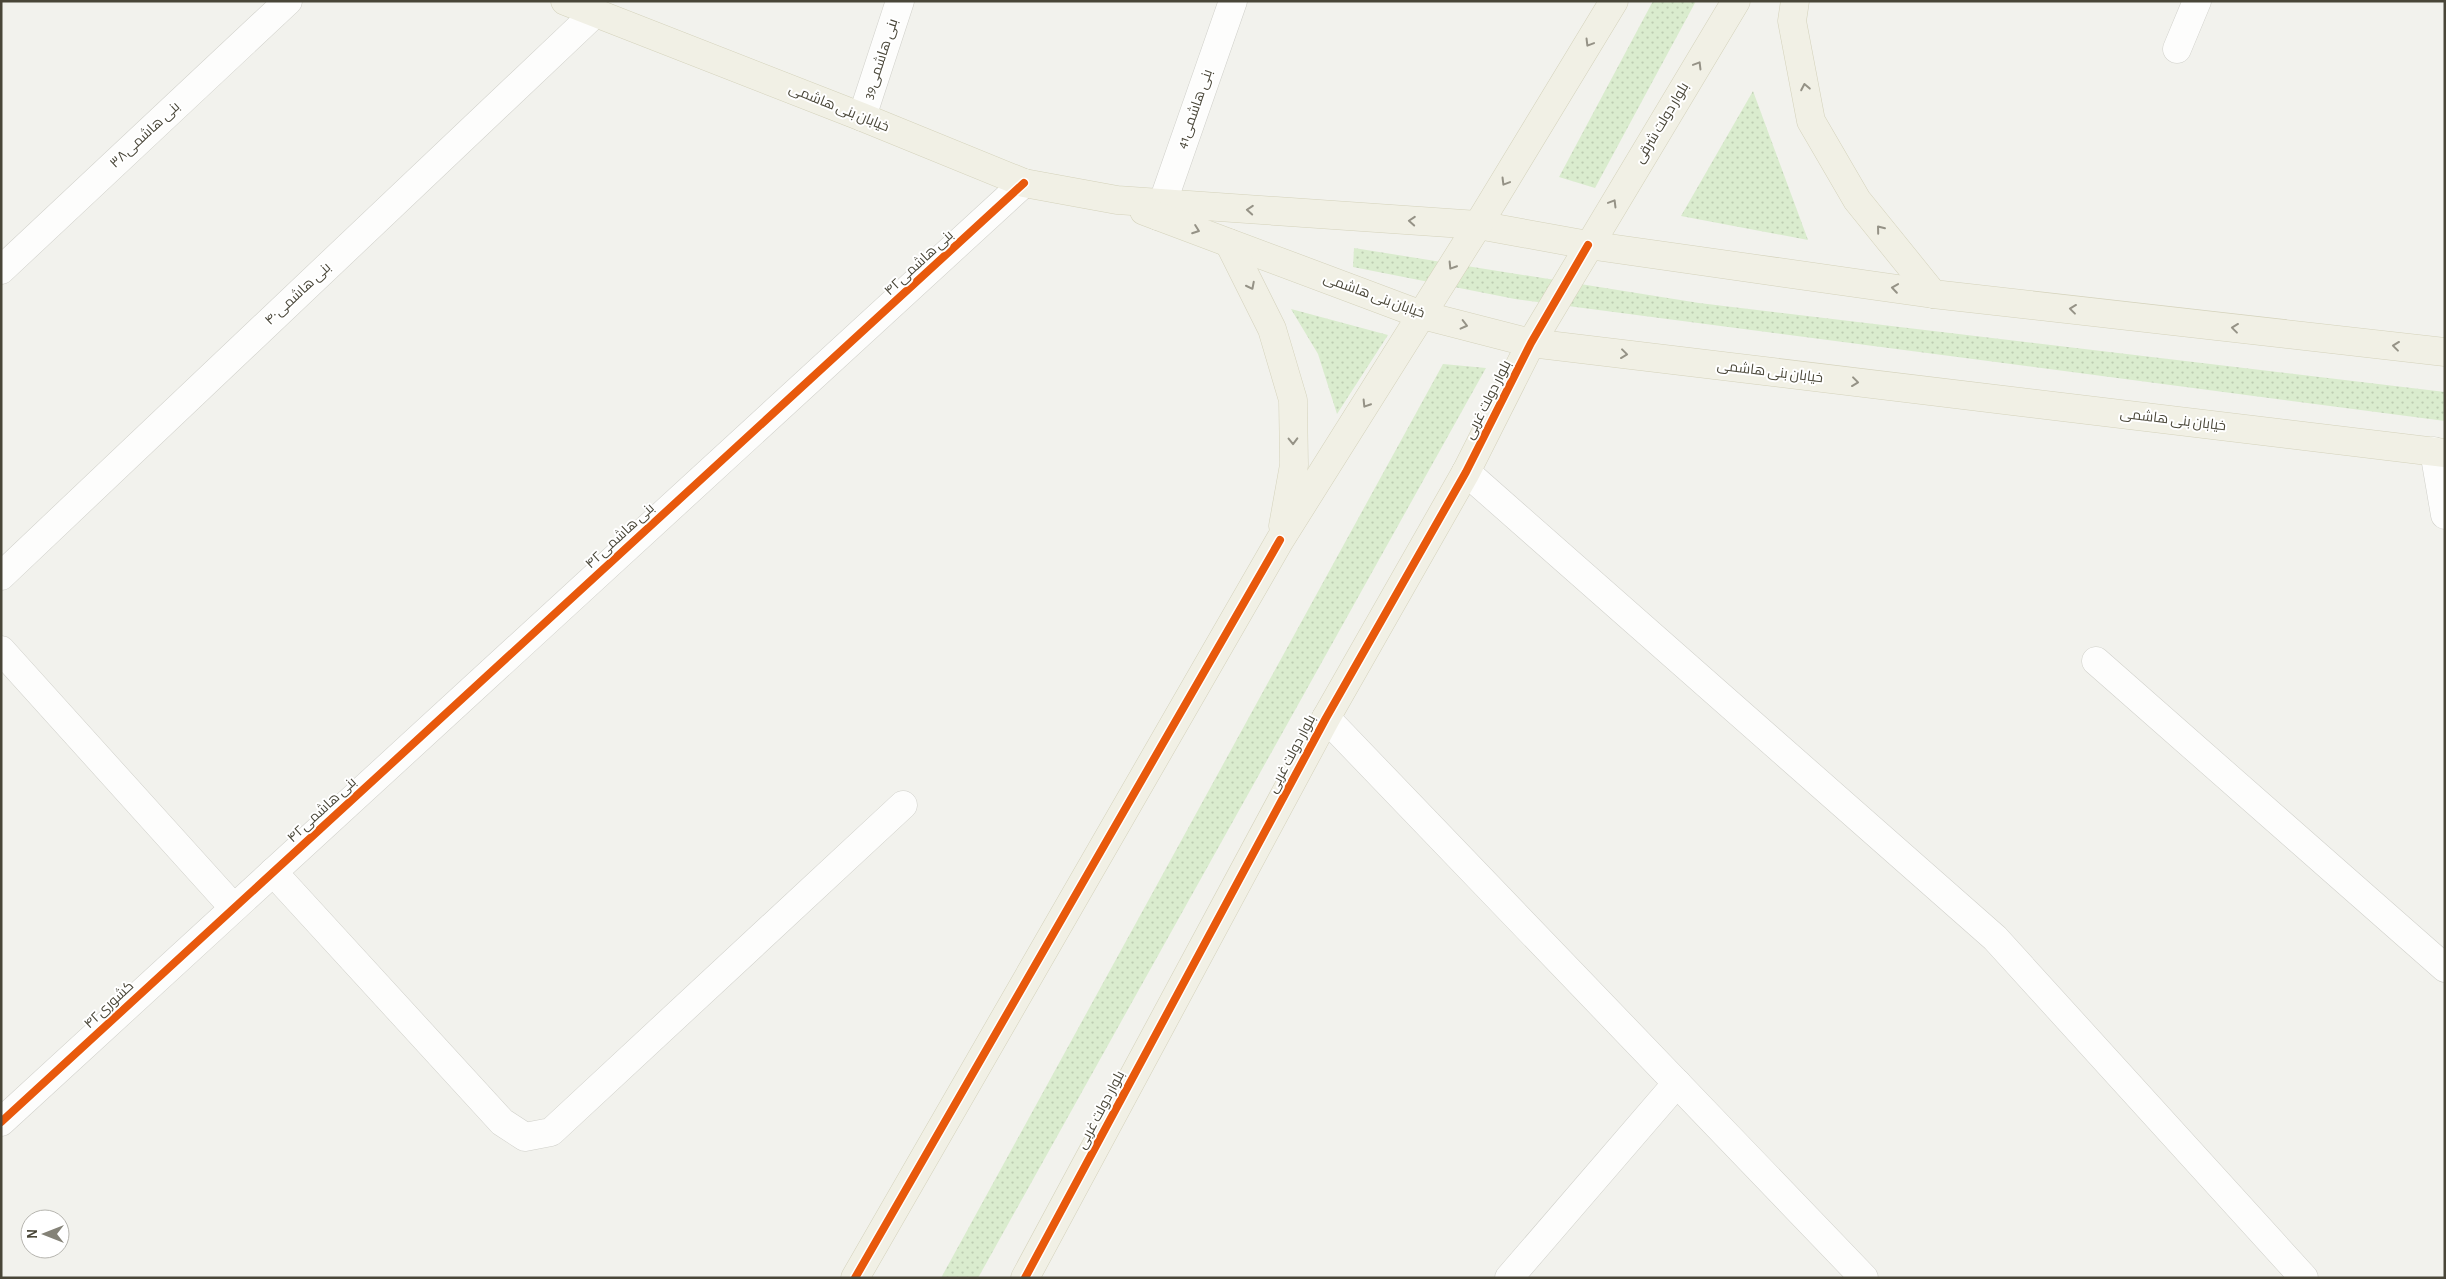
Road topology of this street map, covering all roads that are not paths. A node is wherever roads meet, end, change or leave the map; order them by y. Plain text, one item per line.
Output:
1 (288, 1) edge
2 (565, 1) edge
3 (900, 1) edge
4 (1233, 1) edge
5 (1614, 1) edge
6 (1736, 1) edge
7 (1795, 1) edge
8 (2197, 1) edge
9 (595, 13) junction
10 (2177, 49) dead end
11 (862, 117) junction
12 (1024, 183) junction
13 (1160, 210) junction
14 (1478, 225) junction
15 (1228, 243) junction
16 (1588, 245) junction
17 (1, 270) edge
18 (1933, 294) junction
19 (1422, 315) junction
20 (1531, 343) junction
21 (2445, 352) edge
22 (2439, 452) edge
23 (1466, 472) junction
24 (2445, 515) edge
25 (1280, 540) junction
26 (1, 576) edge
27 (1, 650) edge
28 (2096, 661) dead end
29 (1326, 718) junction
30 (904, 805) dead end
31 (273, 872) junction
32 (233, 907) junction
33 (2445, 968) edge
34 (1677, 1083) junction
35 (1, 1122) edge
36 (2294, 1274) edge
37 (855, 1278) edge
38 (1025, 1278) edge
39 (1509, 1278) edge
40 (1864, 1278) edge

1 - 17 street, بنی هاشمی۳۸
2 - 9 main road, خیابان بنی هاشمی
3 - 11 street, بنی هاشمی39
4 - 13 street, بنی هاشمی41
5 -> 14 main road
16 -> 6 main road, بلوار دولت شرقی
18 -> 7 main road
8 - 10 street
9 - 11 main road, خیابان بنی هاشمی
9 - 26 street, بنی هاشمی۴۰
11 - 12 main road, خیابان بنی هاشمی
12 - 13 main road, خیابان بنی هاشمی
12 - 31 street, بنی هاشمی۴۲
14 -> 13 main road, خیابان بنی هاشمی
13 -> 15 main road, خیابان بنی هاشمی
14 - 16 main road, خیابان بنی هاشمی
14 -> 19 main road
15 - 19 main road, خیابان بنی هاشمی
15 -> 25 main road
18 -> 16 main road, خیابان بنی هاشمی
16 - 20 main road, بلوار دولت غربی
21 -> 18 main road, خیابان بنی هاشمی
19 -> 20 main road, خیابان بنی هاشمی
19 -> 25 main road
20 -> 22 main road, خیابان بنی هاشمی
20 - 23 main road, بلوار دولت غربی
22 - 24 street
23 - 29 main road, بلوار دولت غربی
23 - 36 street
25 - 37 main road
27 - 32 street
28 - 33 street
29 - 34 street
29 - 38 main road, بلوار دولت غربی
30 - 31 street
31 - 32 street, بنی هاشمی۴۲
32 - 35 street, کشوری۴۲
34 - 39 street
34 - 40 street

